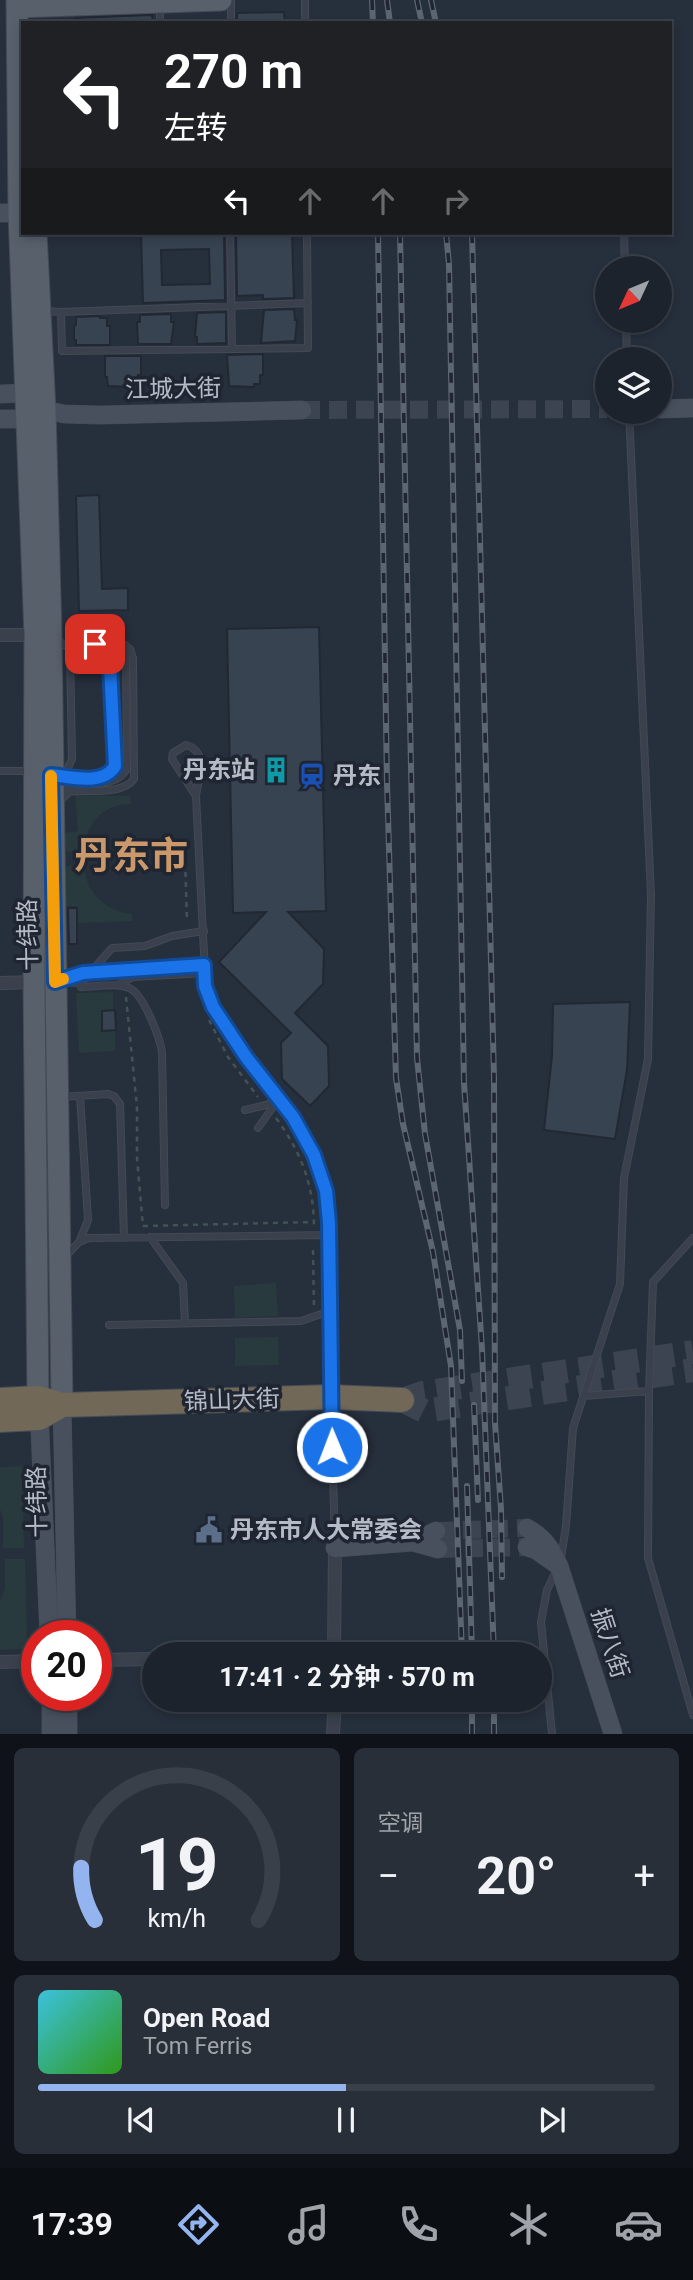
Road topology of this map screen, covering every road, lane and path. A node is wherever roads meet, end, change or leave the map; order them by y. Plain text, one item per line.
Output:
1 (221, 0) edge
2 (231, 0) edge
3 (305, 0) edge
4 (24, 7) edge
5 (160, 12) edge
6 (231, 21) edge
7 (305, 21) edge
8 (21, 69) edge
9 (14, 213) edge
10 (36, 235) edge
11 (230, 235) edge
12 (307, 235) edge
13 (624, 235) edge
14 (625, 256) edge
15 (307, 303) junction
16 (231, 305) junction
17 (40, 311) junction
18 (61, 312) junction
19 (232, 348) junction
20 (26, 393) junction
21 (0, 394) edge
22 (672, 408) edge
23 (693, 408) edge
24 (302, 410) tunnel mouth
25 (35, 415) junction
26 (0, 419) edge
27 (630, 424) edge
28 (0, 635) edge
29 (51, 638) junction
30 (112, 643) junction
31 (95, 644) junction
32 (0, 771) edge
33 (48, 774) junction
34 (196, 796) junction
35 (61, 800) junction
36 (52, 822) junction
37 (159, 859) dead end
38 (187, 921) dead end
39 (204, 931) junction
40 (204, 969) junction
41 (91, 973) junction
42 (44, 982) junction
43 (0, 983) edge
44 (81, 983) junction
45 (116, 986) junction
46 (128, 993) dead end
47 (213, 1007) junction
48 (80, 1096) junction
49 (56, 1097) junction
50 (278, 1098) junction
51 (263, 1102) dead end
52 (245, 1110) dead end
53 (275, 1117) dead end
54 (258, 1128) dead end
55 (165, 1205) dead end
56 (314, 1222) junction
57 (142, 1226) junction
58 (314, 1228) dead end
59 (329, 1235) junction
60 (148, 1237) junction
61 (124, 1238) junction
62 (693, 1238) edge
63 (79, 1242) junction
64 (313, 1250) dead end
65 (59, 1267) junction
66 (314, 1310) dead end
67 (330, 1311) junction
68 (185, 1324) junction
69 (109, 1325) dead end
70 (649, 1391) junction
71 (583, 1396) junction
72 (331, 1397) junction
73 (0, 1400) edge
74 (402, 1400) dead end
75 (46, 1407) junction
76 (0, 1420) edge
77 (527, 1528) tunnel mouth
78 (437, 1540) tunnel mouth
79 (527, 1547) tunnel mouth
80 (335, 1548) junction
81 (559, 1566) junction
82 (49, 1620) edge
83 (66, 1620) edge
84 (334, 1642) edge
85 (142, 1658) edge
86 (112, 1659) edge
87 (21, 1661) edge
88 (0, 1662) edge
89 (51, 1711) edge
90 (68, 1711) edge
91 (334, 1712) edge
92 (693, 1716) edge
93 (51, 1734) edge
94 (68, 1734) edge
95 (333, 1734) edge
96 (552, 1734) edge
97 (613, 1734) edge

1 - 5 main road
2 - 6 lane
3 - 7 lane
4 - 5 main road
8 - 9 main road, 十纬路
9 - 20 main road, 十纬路
10 - 17 main road, 十纬路
11 - 16 lane
12 - 15 lane
13 - 14 lane
15 - 16 lane
15 - 19 lane
16 - 18 lane
16 - 19 lane
17 - 18 lane
17 - 25 main road, 十纬路
18 - 19 lane
20 - 21 street
20 - 25 main road, 十纬路
22 - 23 street
24 - 25 street, 江城大街
25 - 26 street, 江城大街
25 - 29 main road, 十纬路
27 - 71 lane
28 - 29 street
29 - 31 lane
29 - 33 main road, 十纬路
29 - 33 lane
30 - 31 lane
30 - 35 lane
30 - 35 lane
31 - 33 lane
32 - 33 lane
33 - 36 main road, 十纬路
33 - 42 main road, 十纬路
34 - 34 lane
34 - 39 lane
35 - 36 lane
36 - 42 main road, 十纬路
37 - 38 path
39 - 40 lane
39 - 41 lane
40 - 41 lane
40 - 45 lane
40 - 47 lane
41 - 42 lane
41 - 44 lane
42 - 43 street
42 - 44 lane
42 - 49 main road, 十纬路
42 - 75 main road, 十纬路
44 - 45 lane
45 - 55 lane
46 - 57 path
47 - 50 lane
47 - 51 path
48 - 49 lane
48 - 61 lane
48 - 63 lane
49 - 65 main road, 十纬路
50 - 52 lane
50 - 54 lane
50 - 59 lane
53 - 56 path
56 - 57 path
56 - 58 path
57 - 60 path
59 - 60 lane
59 - 67 lane
60 - 61 lane
60 - 68 lane
61 - 63 lane
62 - 70 lane
63 - 65 lane
64 - 66 path
65 - 75 main road, 十纬路
67 - 68 lane
67 - 72 lane
68 - 69 lane
70 - 71 lane
70 - 92 lane
71 - 81 lane
72 - 74 highway, 锦山大街
72 - 75 highway, 锦山大街
72 - 80 lane
73 - 75 highway, 锦山大街
75 - 76 highway, 锦山大街
75 - 82 street, 十纬路
75 - 83 street, 十纬路
77 - 81 street, 振八街
78 - 80 street
79 - 81 street
80 - 84 street
81 - 96 lane
81 - 97 street, 振八街
85 - 86 street
87 - 88 street
89 - 93 street
90 - 94 street
91 - 95 street

